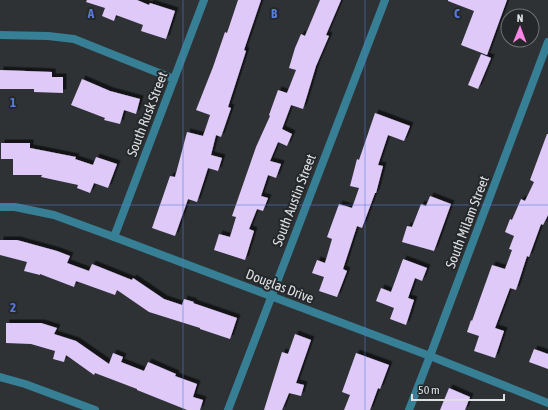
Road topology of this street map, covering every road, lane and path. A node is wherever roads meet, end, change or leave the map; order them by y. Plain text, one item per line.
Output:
1 (204, 0) edge
2 (385, 0) edge
3 (0, 35) edge
4 (548, 42) edge
5 (174, 79) junction
6 (0, 207) edge
7 (114, 237) junction
8 (270, 297) junction
9 (430, 356) junction
10 (0, 377) edge
11 (548, 403) edge
12 (95, 410) edge
13 (228, 410) edge
14 (409, 410) edge

1 - 5 street, South Rusk Street
2 - 8 street, South Austin Street
3 - 5 street
4 - 9 street, South Milam Street
5 - 7 street, South Rusk Street
6 - 7 street, Douglas Drive
7 - 8 street, Douglas Drive
8 - 9 street, Douglas Drive
8 - 13 street, South Austin Street
9 - 11 street, Douglas Drive
9 - 14 street, South Milam Street
10 - 12 street

